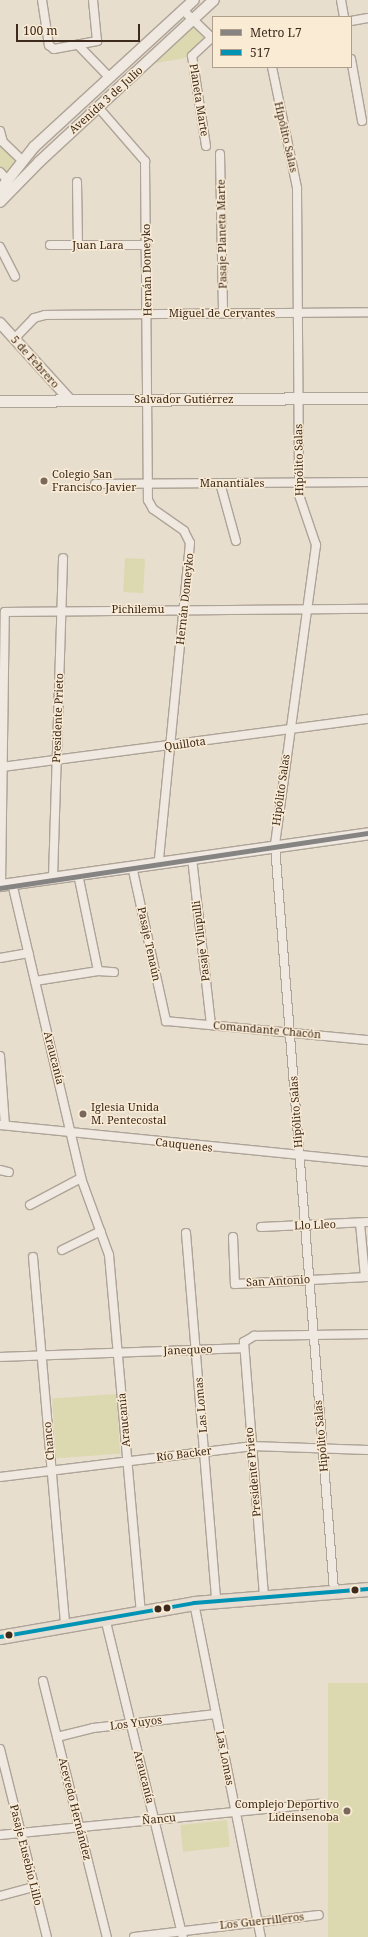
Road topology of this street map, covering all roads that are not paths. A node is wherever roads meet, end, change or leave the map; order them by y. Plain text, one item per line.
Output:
1 (42, 0) edge
2 (93, 0) edge
3 (194, 0) edge
4 (214, 0) edge
5 (341, 0) edge
6 (183, 10) junction
7 (344, 16) edge
8 (368, 18) edge
9 (193, 20) junction
10 (352, 21) edge
11 (212, 39) edge
12 (79, 46) junction
13 (352, 65) edge
14 (272, 68) edge
15 (109, 77) junction
16 (98, 107) junction
17 (362, 121) dead end
18 (0, 131) edge
19 (206, 146) dead end
20 (220, 154) dead end
21 (23, 161) junction
22 (0, 172) edge
23 (8, 181) junction
24 (77, 182) dead end
25 (0, 190) edge
26 (0, 202) edge
27 (50, 245) dead end
28 (78, 245) junction
29 (146, 245) junction
30 (0, 247) edge
31 (15, 276) dead end
32 (368, 312) edge
33 (223, 313) junction
34 (298, 313) junction
35 (147, 314) junction
36 (0, 323) edge
37 (14, 339) junction
38 (368, 398) edge
39 (298, 399) junction
40 (70, 400) junction
41 (148, 400) junction
42 (0, 401) edge
43 (299, 482) junction
44 (368, 482) edge
45 (148, 483) junction
46 (220, 483) junction
47 (96, 484) dead end
48 (236, 541) dead end
49 (64, 558) dead end
50 (183, 609) junction
51 (306, 609) junction
52 (368, 609) edge
53 (62, 610) junction
54 (368, 719) edge
55 (289, 730) junction
56 (171, 746) junction
57 (57, 760) junction
58 (2, 767) junction
59 (368, 832) edge
60 (275, 846) junction
61 (192, 858) junction
62 (159, 862) junction
63 (132, 866) junction
64 (78, 874) junction
65 (53, 878) junction
66 (12, 883) junction
67 (0, 885) edge
68 (28, 953) junction
69 (0, 958) edge
70 (98, 971) junction
71 (114, 972) dead end
72 (35, 981) junction
73 (166, 1021) joint
74 (211, 1025) junction
75 (290, 1032) junction
76 (368, 1040) edge
77 (0, 1056) edge
78 (2, 1125) edge
79 (72, 1133) junction
80 (300, 1156) junction
81 (368, 1162) edge
82 (0, 1170) edge
83 (9, 1172) dead end
84 (81, 1178) junction
85 (30, 1205) dead end
86 (364, 1223) edge
87 (304, 1225) junction
88 (261, 1227) dead end
89 (101, 1231) junction
90 (186, 1233) dead end
91 (233, 1237) dead end
92 (62, 1250) dead end
93 (33, 1257) dead end
94 (366, 1277) edge
95 (308, 1280) junction
96 (368, 1334) edge
97 (313, 1335) junction
98 (243, 1348) junction
99 (196, 1350) junction
100 (118, 1353) junction
101 (42, 1355) junction
102 (0, 1357) edge
103 (251, 1446) junction
104 (322, 1448) junction
105 (368, 1450) edge
106 (204, 1452) junction
107 (128, 1461) junction
108 (52, 1470) junction
109 (0, 1477) edge
110 (368, 1589) edge
111 (334, 1591) junction
112 (264, 1596) junction
113 (216, 1601) junction
114 (194, 1603) junction
115 (141, 1611) junction
116 (105, 1618) junction
117 (65, 1625) junction
118 (0, 1637) edge
119 (43, 1681) dead end
120 (216, 1714) junction
121 (131, 1724) junction
122 (57, 1737) junction
123 (0, 1749) edge
124 (318, 1804) dead end
125 (236, 1812) junction
126 (154, 1819) junction
127 (80, 1826) junction
128 (20, 1831) junction
129 (0, 1835) edge
130 (34, 1887) junction
131 (0, 1896) edge
132 (319, 1915) dead end
133 (258, 1921) junction
134 (182, 1933) edge
135 (47, 1937) edge
136 (108, 1937) edge
137 (134, 1937) edge
138 (261, 1937) edge

1 - 12 street
2 - 12 street
3 - 6 street, Avenida 3 de Julio
4 - 9 street, Avenida 3 de Julio
5 - 7 street
6 - 9 street
6 - 15 street, Avenida 3 de Julio
8 - 10 street
9 - 11 street
9 - 16 street, Avenida 3 de Julio
11 - 19 street, Planeta Marte
12 - 15 street
13 - 17 street
14 - 34 street, Hipólito Salas
15 - 21 street, Avenida 3 de Julio
16 - 26 street, Avenida 3 de Julio
16 - 29 street, Hernán Domeyko
18 - 21 street
20 - 33 street, Pasaje Planeta Marte
21 - 23 street, Avenida 3 de Julio
22 - 23 street
23 - 25 street, Avenida 3 de Julio
24 - 28 street
27 - 28 street, Juan Lara
28 - 29 street, Juan Lara
29 - 35 street, Hernán Domeyko
30 - 31 street
32 - 34 street, Miguel de Cervantes
33 - 34 street, Miguel de Cervantes
33 - 35 street, Miguel de Cervantes
34 - 39 street, Hipólito Salas
35 - 37 street, Miguel de Cervantes
35 - 41 street, Hernán Domeyko
36 - 37 street, 5 de Febrero
37 - 40 street, 5 de Febrero
38 - 39 main road, Salvador Gutiérrez
39 - 41 main road, Salvador Gutiérrez
39 - 43 street, Hipólito Salas
40 - 41 main road, Salvador Gutiérrez
40 - 42 main road, Salvador Gutiérrez
41 - 45 street, Hernán Domeyko
43 - 44 street, Manantiales
43 - 46 street, Manantiales
43 - 51 street, Hipólito Salas
45 - 46 street, Manantiales
45 - 47 street, Manantiales
45 - 50 street, Hernán Domeyko
46 - 48 street
49 - 53 street, Presidente Prieto
50 - 51 street, Pichilemu
50 - 53 street, Pichilemu
50 - 56 street, Hernán Domeyko
51 - 52 street, Pichilemu
51 - 55 street, Hipólito Salas
53 - 57 street, Presidente Prieto
53 - 58 street, Pichilemu
54 - 55 street, Quillota
55 - 56 street, Quillota
55 - 60 street, Hipólito Salas
56 - 57 street, Quillota
56 - 62 street, Hernán Domeyko
57 - 58 street, Quillota
57 - 65 street, Presidente Prieto
58 - 67 street
59 - 60 main road
60 - 61 main road
60 - 75 street, Hipólito Salas
61 - 62 main road
61 - 74 street, Pasaje Vilupulli
62 - 63 main road
63 - 64 main road
63 - 73 street, Pasaje Tenaún
64 - 65 main road
64 - 70 street
65 - 66 main road
66 - 67 main road
66 - 68 street, Araucanía
68 - 69 street
68 - 72 street, Araucanía
70 - 71 street
70 - 72 street
72 - 79 street, Araucanía
73 - 74 street, Comandante Chacón
74 - 75 street, Comandante Chacón
75 - 76 street, Comandante Chacón
75 - 80 street, Hipólito Salas
77 - 78 street
78 - 79 street, Cauquenes
79 - 80 street, Cauquenes
79 - 84 street, Araucanía
80 - 81 street, Cauquenes
80 - 87 street, Hipólito Salas
82 - 83 street
84 - 85 street
84 - 89 street, Araucanía
86 - 87 street, Llo Lleo
86 - 94 street
87 - 88 street, Llo Lleo
87 - 95 street, Hipólito Salas
89 - 92 street
89 - 100 street, Araucanía
90 - 99 street, Las Lomas
91 - 95 street, San Antonio
93 - 101 street, Chanco
94 - 95 street, San Antonio
95 - 97 street, Hipólito Salas
96 - 97 street
97 - 98 street
97 - 104 street, Hipólito Salas
98 - 99 street, Janequeo
98 - 103 street, Presidente Prieto
99 - 100 street, Janequeo
99 - 106 street, Las Lomas
100 - 101 street, Janequeo
100 - 107 street, Araucanía
101 - 102 street, Janequeo
101 - 108 street, Chanco
103 - 104 street, Río Backer
103 - 106 street, Río Backer
103 - 112 street, Presidente Prieto
104 - 105 street, Río Backer
104 - 111 street, Hipólito Salas
106 - 107 street, Río Backer
106 - 113 street, Las Lomas
107 - 108 street, Río Backer
107 - 115 street, Araucanía
108 - 109 street, Río Backer
108 - 117 street, Chanco
110 - 111 main road
111 - 112 main road
112 - 113 main road
113 - 114 main road
114 - 115 main road
114 - 120 street, Las Lomas
115 - 116 main road
116 - 117 main road
116 - 121 street, Araucanía
117 - 118 main road
119 - 122 street, Acevedo Hernández
120 - 121 street, Los Yuyos
120 - 125 street, Las Lomas
121 - 122 street, Los Yuyos
121 - 126 street, Araucanía
122 - 127 street, Acevedo Hernández
123 - 128 street, Pasaje Eusebio Lillo
124 - 125 street, Ñancu
125 - 126 street, Ñancu
125 - 133 street, Las Lomas
126 - 127 street, Ñancu
126 - 134 street, Araucanía
127 - 128 street, Ñancu
127 - 136 street, Acevedo Hernández
128 - 129 street, Ñancu
128 - 130 street, Pasaje Eusebio Lillo
130 - 131 street
130 - 135 street, Pasaje Eusebio Lillo
132 - 133 street, Los Guerrilleros
133 - 134 street, Los Guerrilleros
133 - 138 street, Las Lomas
134 - 137 street, Los Guerrilleros

